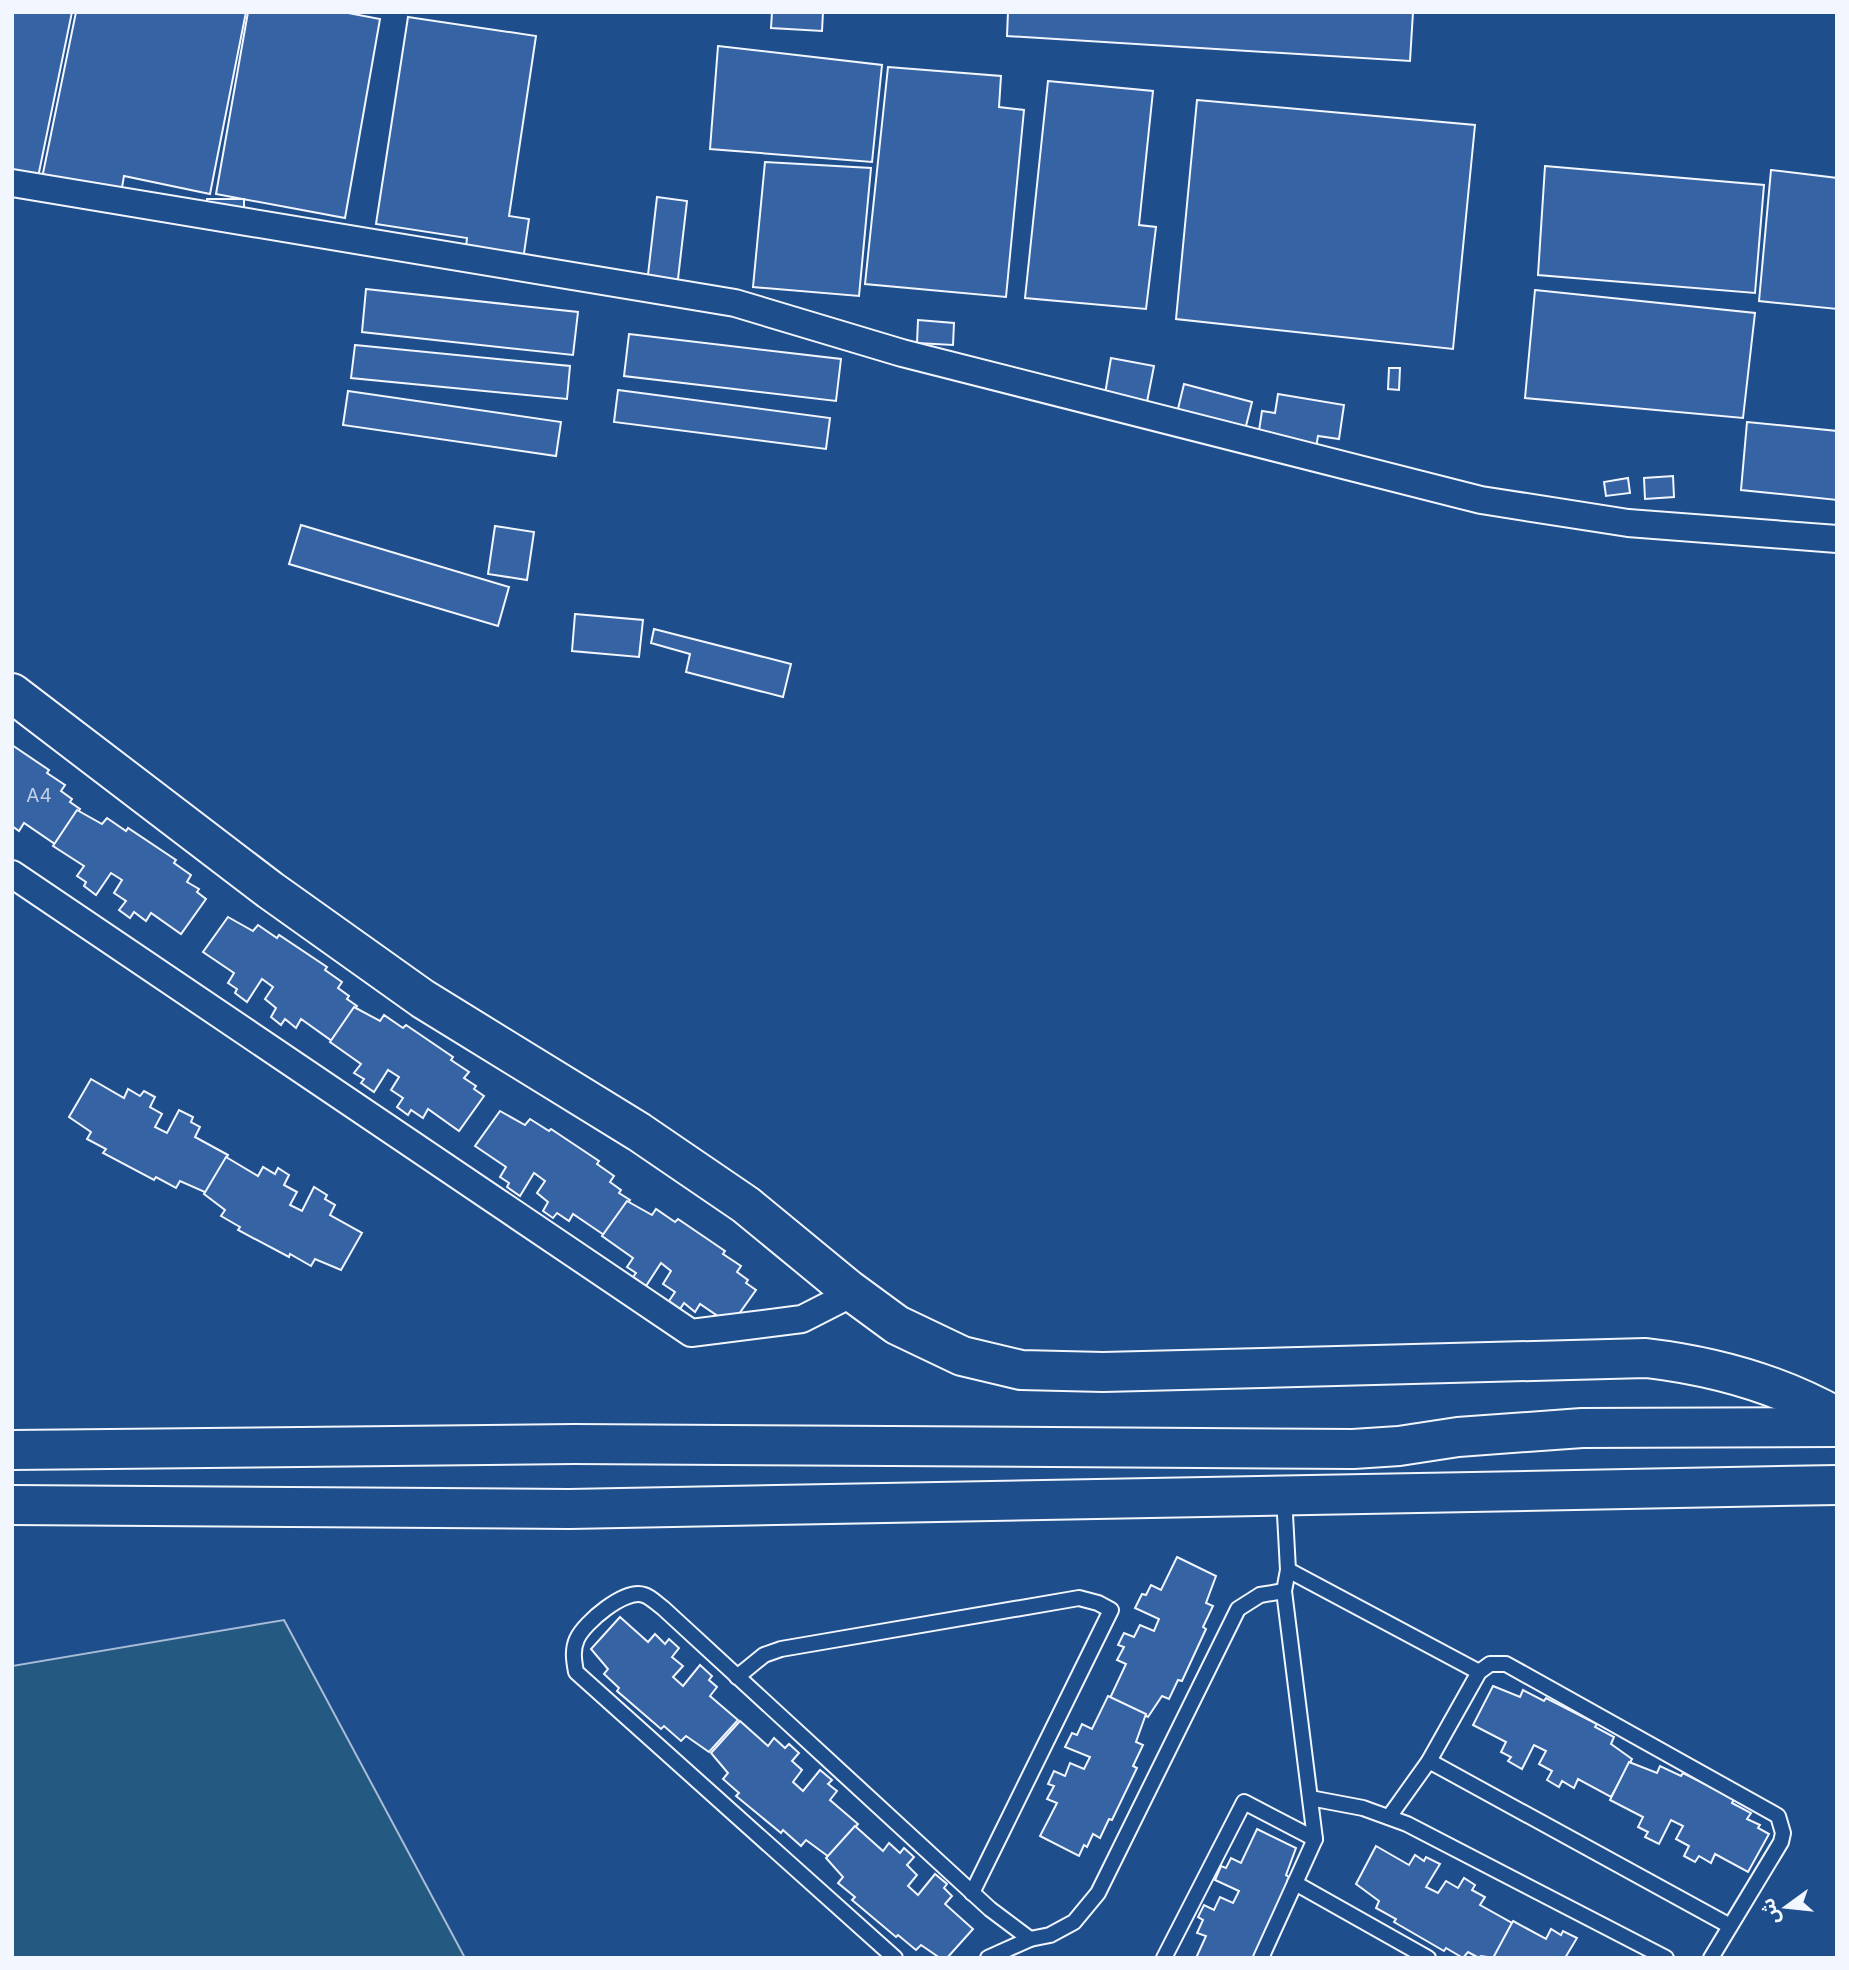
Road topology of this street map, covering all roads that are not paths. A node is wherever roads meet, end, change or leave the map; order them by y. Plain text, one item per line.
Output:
1 (12, 183) edge
2 (1837, 539) edge
3 (12, 693) edge
4 (12, 874) edge
5 (853, 1293) junction
6 (1837, 1417) edge
7 (1837, 1427) edge
8 (1458, 1437) junction
9 (12, 1450) edge
10 (1837, 1485) edge
11 (1460, 1491) junction
12 (1284, 1495) junction
13 (12, 1505) edge
14 (1288, 1570) junction
15 (1284, 1591) junction
16 (1479, 1672) junction
17 (737, 1677) junction
18 (1429, 1761) junction
19 (1310, 1798) junction
20 (1389, 1817) junction
21 (1315, 1839) junction
22 (1295, 1883) junction
23 (972, 1893) junction
24 (1730, 1926) junction
25 (1030, 1939) junction
26 (895, 1958) edge
27 (988, 1958) edge
28 (1164, 1958) edge
29 (1261, 1958) edge
30 (1428, 1958) edge
31 (1666, 1958) edge
32 (1711, 1958) edge

1 - 2 street
3 - 5 main road
4 - 5 street
5 - 6 main road
7 - 8 main road
8 - 9 main road
8 - 11 main road
10 - 11 main road
11 - 12 main road
12 - 13 main road
12 - 14 lane
14 - 15 lane
14 - 16 lane
15 - 19 lane
15 - 25 lane
16 - 18 lane
16 - 24 lane
17 - 23 lane
17 - 23 lane
17 - 26 lane
18 - 20 lane
18 - 24 lane
19 - 20 lane
19 - 21 lane
20 - 31 lane
21 - 22 lane
21 - 28 lane
22 - 29 lane
22 - 30 lane
23 - 25 lane
24 - 32 lane
25 - 27 lane

